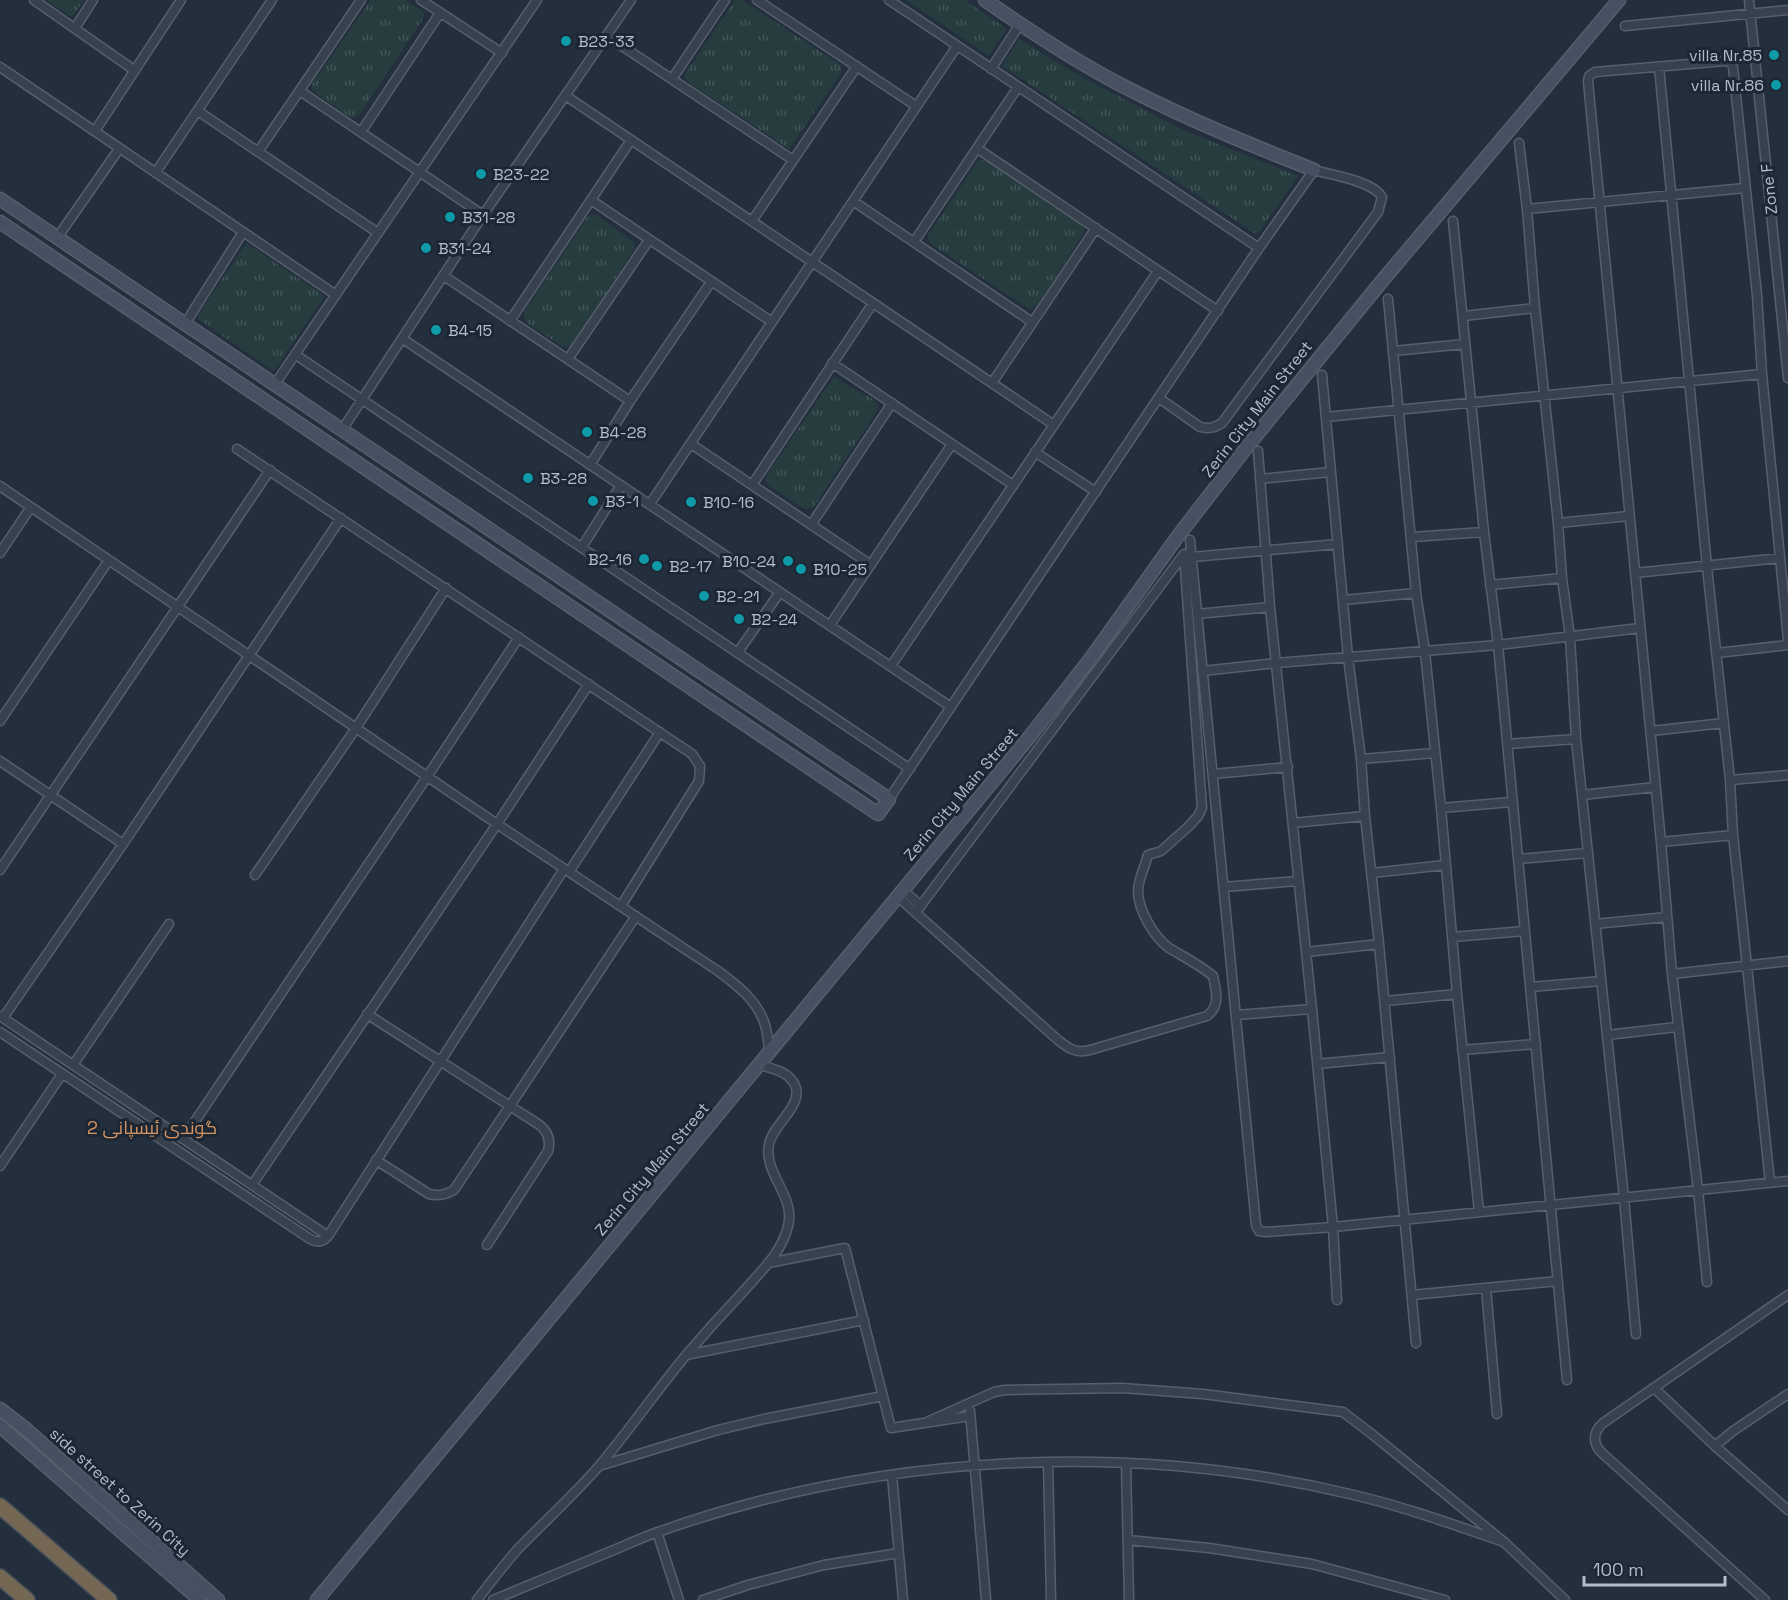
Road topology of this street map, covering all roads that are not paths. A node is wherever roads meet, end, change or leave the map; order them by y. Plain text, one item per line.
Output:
1 (33, 0) edge
2 (93, 0) edge
3 (181, 0) edge
4 (272, 0) edge
5 (361, 0) edge
6 (421, 0) edge
7 (537, 0) edge
8 (631, 0) edge
9 (725, 0) edge
10 (757, 0) edge
11 (889, 0) edge
12 (985, 0) edge
13 (1620, 0) edge
14 (1749, 0) edge
15 (1788, 10) edge
16 (440, 13) junction
17 (1751, 14) junction
18 (1020, 24) junction
19 (1625, 26) dead end
20 (75, 28) junction
21 (607, 36) junction
22 (957, 46) junction
23 (502, 53) junction
24 (856, 66) junction
25 (0, 67) edge
26 (1659, 67) junction
27 (134, 69) junction
28 (991, 69) junction
29 (672, 79) junction
30 (1018, 87) junction
31 (300, 91) junction
32 (566, 96) junction
33 (916, 106) junction
34 (198, 111) junction
35 (94, 131) junction
36 (361, 132) junction
37 (631, 140) junction
38 (1519, 143) dead end
39 (119, 149) junction
40 (978, 149) junction
41 (258, 152) junction
42 (793, 160) junction
43 (1314, 170) junction
44 (156, 172) junction
45 (420, 172) junction
46 (1745, 188) junction
47 (1672, 196) junction
48 (0, 199) edge
49 (591, 200) junction
50 (853, 201) junction
51 (1600, 203) junction
52 (1527, 210) junction
53 (483, 215) junction
54 (752, 221) junction
55 (1453, 221) dead end
56 (0, 222) edge
57 (1096, 228) junction
58 (243, 232) junction
59 (378, 233) junction
60 (57, 238) junction
61 (649, 240) junction
62 (914, 242) junction
63 (1259, 248) junction
64 (812, 262) junction
65 (1158, 270) junction
66 (107, 272) junction
67 (444, 276) junction
68 (711, 282) junction
69 (96, 287) junction
70 (336, 295) junction
71 (1388, 299) dead end
72 (873, 303) junction
73 (1535, 308) junction
74 (1218, 311) junction
75 (1463, 316) junction
76 (510, 321) junction
77 (772, 322) junction
78 (1032, 322) junction
79 (185, 324) junction
80 (404, 339) junction
81 (1465, 344) junction
82 (1394, 351) junction
83 (296, 355) junction
84 (568, 359) junction
85 (832, 363) junction
86 (1762, 374) junction
87 (1322, 375) dead end
88 (1788, 378) edge
89 (1689, 380) junction
90 (992, 383) junction
91 (275, 384) junction
92 (1617, 387) junction
93 (1544, 394) junction
94 (1159, 398) junction
95 (362, 400) junction
96 (630, 401) junction
97 (1471, 401) junction
98 (892, 403) junction
99 (1399, 409) junction
100 (1326, 417) junction
101 (1054, 424) junction
102 (342, 430) junction
103 (690, 444) junction
104 (952, 444) junction
105 (237, 449) dead end
106 (1258, 451) dead end
107 (1035, 452) junction
108 (394, 464) junction
109 (590, 465) junction
110 (270, 470) junction
111 (1330, 472) junction
112 (1260, 478) junction
113 (384, 480) junction
114 (752, 484) junction
115 (1013, 484) junction
116 (621, 485) junction
117 (2, 491) edge
118 (1096, 492) junction
119 (650, 504) junction
120 (31, 507) junction
121 (1629, 516) junction
122 (341, 518) junction
123 (1558, 523) junction
124 (812, 525) junction
125 (1484, 532) junction
126 (1412, 537) junction
127 (1190, 540) dead end
128 (1338, 544) junction
129 (582, 547) junction
130 (1265, 552) junction
131 (0, 553) edge
132 (1192, 558) junction
133 (1780, 558) junction
134 (109, 560) junction
135 (871, 565) junction
136 (1707, 567) junction
137 (1635, 573) junction
138 (1562, 578) junction
139 (1490, 585) junction
140 (446, 588) junction
141 (780, 592) junction
142 (1416, 593) junction
143 (1344, 600) junction
144 (1270, 607) junction
145 (178, 608) junction
146 (1197, 614) junction
147 (620, 617) junction
148 (830, 625) junction
149 (1640, 628) junction
150 (610, 632) junction
151 (519, 637) junction
152 (1570, 637) junction
153 (1788, 639) edge
154 (1498, 645) junction
155 (1788, 645) edge
156 (738, 652) junction
157 (1425, 652) junction
158 (1717, 653) junction
159 (250, 656) junction
160 (1348, 657) junction
161 (1276, 663) junction
162 (891, 666) junction
163 (1202, 671) junction
164 (589, 684) junction
165 (951, 707) junction
166 (0, 722) edge
167 (1724, 723) junction
168 (356, 728) junction
169 (1651, 731) junction
170 (660, 732) junction
171 (1576, 739) junction
172 (1507, 744) junction
173 (1435, 753) junction
174 (1361, 759) junction
175 (0, 761) edge
176 (1288, 767) junction
177 (910, 769) junction
178 (1213, 774) junction
179 (1788, 775) edge
180 (427, 777) junction
181 (1730, 780) junction
182 (1655, 787) junction
183 (51, 795) junction
184 (1582, 795) junction
185 (889, 800) junction
186 (1512, 802) junction
187 (1441, 808) junction
188 (1365, 816) junction
189 (1293, 823) junction
190 (497, 824) junction
191 (1733, 835) junction
192 (1661, 842) junction
193 (123, 844) junction
194 (1588, 853) junction
195 (1518, 858) junction
196 (1445, 865) junction
197 (0, 870) edge
198 (567, 870) junction
199 (1372, 873) junction
200 (255, 875) dead end
201 (1298, 880) junction
202 (1224, 887) junction
203 (900, 893) junction
204 (621, 906) junction
205 (918, 909) junction
206 (636, 916) junction
207 (1667, 917) junction
208 (169, 924) dead end
209 (1595, 924) junction
210 (1525, 931) junction
211 (1452, 938) junction
212 (1379, 944) junction
213 (1306, 952) junction
214 (1788, 961) edge
215 (1746, 966) junction
216 (1672, 974) junction
217 (1601, 981) junction
218 (1531, 987) junction
219 (1457, 994) junction
220 (1385, 1001) junction
221 (1312, 1009) junction
222 (367, 1014) junction
223 (1236, 1015) junction
224 (1, 1017) edge
225 (1677, 1027) junction
226 (0, 1032) edge
227 (1607, 1035) junction
228 (1536, 1044) junction
229 (1462, 1050) junction
230 (770, 1054) junction
231 (1390, 1058) junction
232 (439, 1060) junction
233 (1317, 1064) junction
234 (73, 1065) junction
235 (760, 1065) junction
236 (62, 1074) junction
237 (509, 1105) junction
238 (183, 1138) junction
239 (376, 1160) junction
240 (0, 1166) edge
241 (1788, 1181) edge
242 (1770, 1182) junction
243 (252, 1185) junction
244 (1698, 1190) junction
245 (1624, 1198) junction
246 (1552, 1205) junction
247 (1479, 1212) junction
248 (1406, 1219) junction
249 (1333, 1227) junction
250 (327, 1236) junction
251 (487, 1245) dead end
252 (768, 1263) junction
253 (1558, 1281) junction
254 (1707, 1281) dead end
255 (1486, 1288) junction
256 (1412, 1295) junction
257 (1788, 1295) edge
258 (1337, 1300) dead end
259 (864, 1320) junction
260 (1636, 1334) dead end
261 (1416, 1343) dead end
262 (686, 1355) junction
263 (1567, 1380) dead end
264 (1654, 1388) junction
265 (1788, 1394) edge
266 (883, 1396) junction
267 (969, 1402) junction
268 (0, 1409) edge
269 (1497, 1414) dead end
270 (970, 1416) junction
271 (927, 1422) junction
272 (0, 1426) edge
273 (1715, 1446) junction
274 (1048, 1462) junction
275 (1126, 1463) junction
276 (975, 1465) junction
277 (598, 1466) junction
278 (892, 1475) junction
279 (1786, 1505) edge
280 (0, 1506) edge
281 (657, 1532) junction
282 (1128, 1539) junction
283 (1504, 1542) junction
284 (899, 1553) junction
285 (0, 1577) edge
286 (27, 1600) edge
287 (109, 1600) edge
288 (200, 1600) edge
289 (218, 1600) edge
290 (317, 1600) edge
291 (477, 1600) edge
292 (493, 1600) edge
293 (679, 1600) edge
294 (703, 1600) edge
295 (903, 1600) edge
296 (986, 1600) edge
297 (1051, 1600) edge
298 (1129, 1600) edge
299 (1445, 1600) edge
300 (1565, 1600) edge
301 (1765, 1600) edge

1 - 20 street
2 - 20 street
3 - 27 street
4 - 34 street
5 - 31 street
6 - 16 street
7 - 23 street
8 - 21 street
9 - 29 street
10 - 24 street
11 - 22 street
12 - 18 street
13 - 203 street, Zerin City Main Street
14 - 17 street, Zone F
15 - 17 street
16 - 23 street
16 - 36 street
17 - 19 street
17 - 88 street, Zone F
18 - 28 street
18 - 43 street
20 - 27 street
21 - 29 street
21 - 32 street
22 - 28 street
22 - 33 street
23 - 45 street
24 - 33 street
24 - 42 street
25 - 35 street
26 - 46 street
26 - 47 street
26 - 51 street
27 - 35 street
28 - 30 street
29 - 42 street
30 - 40 street
30 - 63 street
31 - 36 street
31 - 41 street
32 - 37 street
32 - 53 street
33 - 50 street
34 - 41 street
34 - 44 street
35 - 39 street
36 - 45 street
37 - 49 street
37 - 54 street
38 - 52 street
39 - 44 street
39 - 60 street
40 - 57 street
40 - 62 street
41 - 59 street
42 - 54 street
43 - 63 street
43 - 94 street
44 - 58 street
45 - 53 street
45 - 59 street
46 - 47 street
46 - 86 street
47 - 51 street
47 - 89 street
48 - 60 street
49 - 61 street
49 - 76 street
50 - 62 street
50 - 64 street
51 - 52 street
51 - 92 street
52 - 73 street
53 - 67 street
54 - 64 street
55 - 75 street
56 - 69 street
57 - 65 street
57 - 78 street
58 - 70 street
58 - 79 street
59 - 70 street
60 - 66 street
61 - 68 street
61 - 84 street
62 - 78 street
63 - 74 street
64 - 72 street
64 - 77 street
65 - 74 street
65 - 101 street
66 - 69 street
66 - 79 street
67 - 76 street
67 - 80 street
68 - 77 street
68 - 96 street
69 - 113 street
70 - 83 street
71 - 82 street
72 - 85 street
72 - 90 street
73 - 75 street
73 - 93 street
74 - 94 street
75 - 81 street
76 - 84 street
77 - 103 street
78 - 90 street
79 - 91 street
80 - 95 street
80 - 109 street
81 - 82 street
81 - 97 street
82 - 99 street
83 - 91 street
83 - 95 street
84 - 96 street
85 - 98 street
85 - 114 street
86 - 89 street
86 - 133 street
87 - 100 street
89 - 92 street
89 - 136 street
90 - 101 street
91 - 102 street
92 - 93 street
92 - 121 street
93 - 97 street
93 - 123 street
94 - 118 street
95 - 102 street
95 - 129 street
96 - 109 street
97 - 99 street
97 - 125 street
98 - 104 street
98 - 124 street
99 - 100 street
99 - 126 street
100 - 111 street
101 - 107 street
102 - 108 street
103 - 114 street
103 - 119 street
104 - 115 street
104 - 135 street
105 - 110 street
106 - 112 street
107 - 115 street
107 - 118 street
108 - 113 street
108 - 147 street
109 - 116 street
110 - 122 street
110 - 145 street
111 - 112 street
111 - 128 street
112 - 130 street
113 - 150 street
114 - 124 street
115 - 162 street
116 - 119 street
116 - 129 street
117 - 120 street
118 - 165 street
119 - 141 street
120 - 131 street
120 - 134 street
121 - 123 street
121 - 137 street
122 - 140 street
122 - 159 street
123 - 138 street
124 - 135 street
125 - 126 street
125 - 139 street
126 - 142 street
127 - 132 street
128 - 130 street
128 - 143 street
129 - 156 street
130 - 132 street
130 - 144 street
132 - 146 street
133 - 136 street
133 - 153 street
134 - 145 street
134 - 166 street
135 - 148 street
136 - 137 street
136 - 158 street
137 - 149 street
138 - 139 street
138 - 152 street
139 - 154 street
140 - 151 street
140 - 168 street
141 - 148 street
141 - 156 street
142 - 143 street
142 - 157 street
143 - 160 street
144 - 146 street
144 - 161 street
145 - 159 street
145 - 183 street
146 - 163 street
147 - 150 street
147 - 185 street
148 - 162 street
149 - 152 street
149 - 169 street
150 - 185 street
151 - 164 street
151 - 180 street
152 - 154 street
152 - 171 street
154 - 157 street
154 - 172 street
155 - 158 street
156 - 177 street
157 - 160 street
157 - 173 street
158 - 167 street
159 - 168 street
159 - 193 street
160 - 161 street
160 - 174 street
161 - 163 street
161 - 176 street
162 - 165 street
163 - 178 street
164 - 170 street
164 - 190 street
165 - 177 street
167 - 169 street
167 - 181 street
168 - 180 street
168 - 200 street
169 - 182 street
170 - 198 street
170 - 204 street
171 - 172 street
171 - 184 street
172 - 186 street
173 - 174 street
173 - 187 street
174 - 188 street
175 - 183 street
176 - 178 street
176 - 189 street
177 - 185 street
178 - 202 street
179 - 181 street
180 - 190 street
180 - 238 street
181 - 191 street
182 - 184 street
182 - 192 street
183 - 193 street
183 - 197 street
184 - 194 street
186 - 187 street
186 - 195 street
187 - 196 street
188 - 189 street
188 - 199 street
189 - 201 street
190 - 198 street
190 - 222 street
191 - 192 street
191 - 215 street
192 - 207 street
193 - 224 street
194 - 195 street
194 - 209 street
195 - 210 street
196 - 199 street
196 - 211 street
198 - 204 street
198 - 232 street
199 - 212 street
201 - 202 street
201 - 213 street
202 - 223 street
203 - 205 street
203 - 230 street, Zerin City Main Street
204 - 206 street
205 - 205 street
206 - 230 street
206 - 237 street
207 - 209 street
207 - 216 street
208 - 234 street
209 - 217 street
210 - 211 street
210 - 218 street
211 - 219 street
212 - 213 street
212 - 220 street
213 - 221 street
214 - 215 street
215 - 216 street
215 - 242 street
216 - 225 street
217 - 218 street
217 - 227 street
218 - 228 street
219 - 220 street
219 - 229 street
220 - 231 street
221 - 223 street
221 - 233 street
222 - 232 street
222 - 243 street
223 - 249 street
224 - 234 street
225 - 227 street
225 - 244 street
226 - 236 street
227 - 245 street
228 - 229 street
228 - 246 street
229 - 247 street
230 - 235 street, Zerin City Main Street
231 - 233 street
231 - 248 street
232 - 237 street
232 - 239 street
233 - 249 street
234 - 238 street
235 - 252 street
235 - 290 street, Zerin City Main Street
236 - 240 street
236 - 250 street
237 - 239 street
237 - 251 street
238 - 243 street
239 - 250 street
241 - 242 street
242 - 244 street
243 - 250 street
244 - 245 street
244 - 254 street
245 - 246 street
245 - 260 street
246 - 247 street
246 - 253 street
247 - 248 street
248 - 249 street
248 - 256 street
249 - 258 street
252 - 259 street
252 - 262 street
253 - 255 street
253 - 263 street
255 - 256 street
255 - 269 street
256 - 261 street
257 - 264 street
259 - 262 street
259 - 266 street
262 - 277 street
264 - 273 street
264 - 301 street
265 - 273 street
266 - 271 street
266 - 277 street
267 - 270 street
267 - 271 street
267 - 283 street
268 - 289 street, side street to Zerin City
270 - 271 street
270 - 276 street
272 - 288 street, side street to Zerin City
273 - 279 street
274 - 275 street
274 - 276 street
274 - 297 street
275 - 282 street
275 - 283 street
276 - 278 street
276 - 296 street
277 - 291 street
278 - 281 street
278 - 284 street
280 - 287 highway
281 - 292 street
281 - 293 street
282 - 298 street
282 - 299 street
283 - 300 street
284 - 294 street
284 - 295 street
285 - 286 highway

